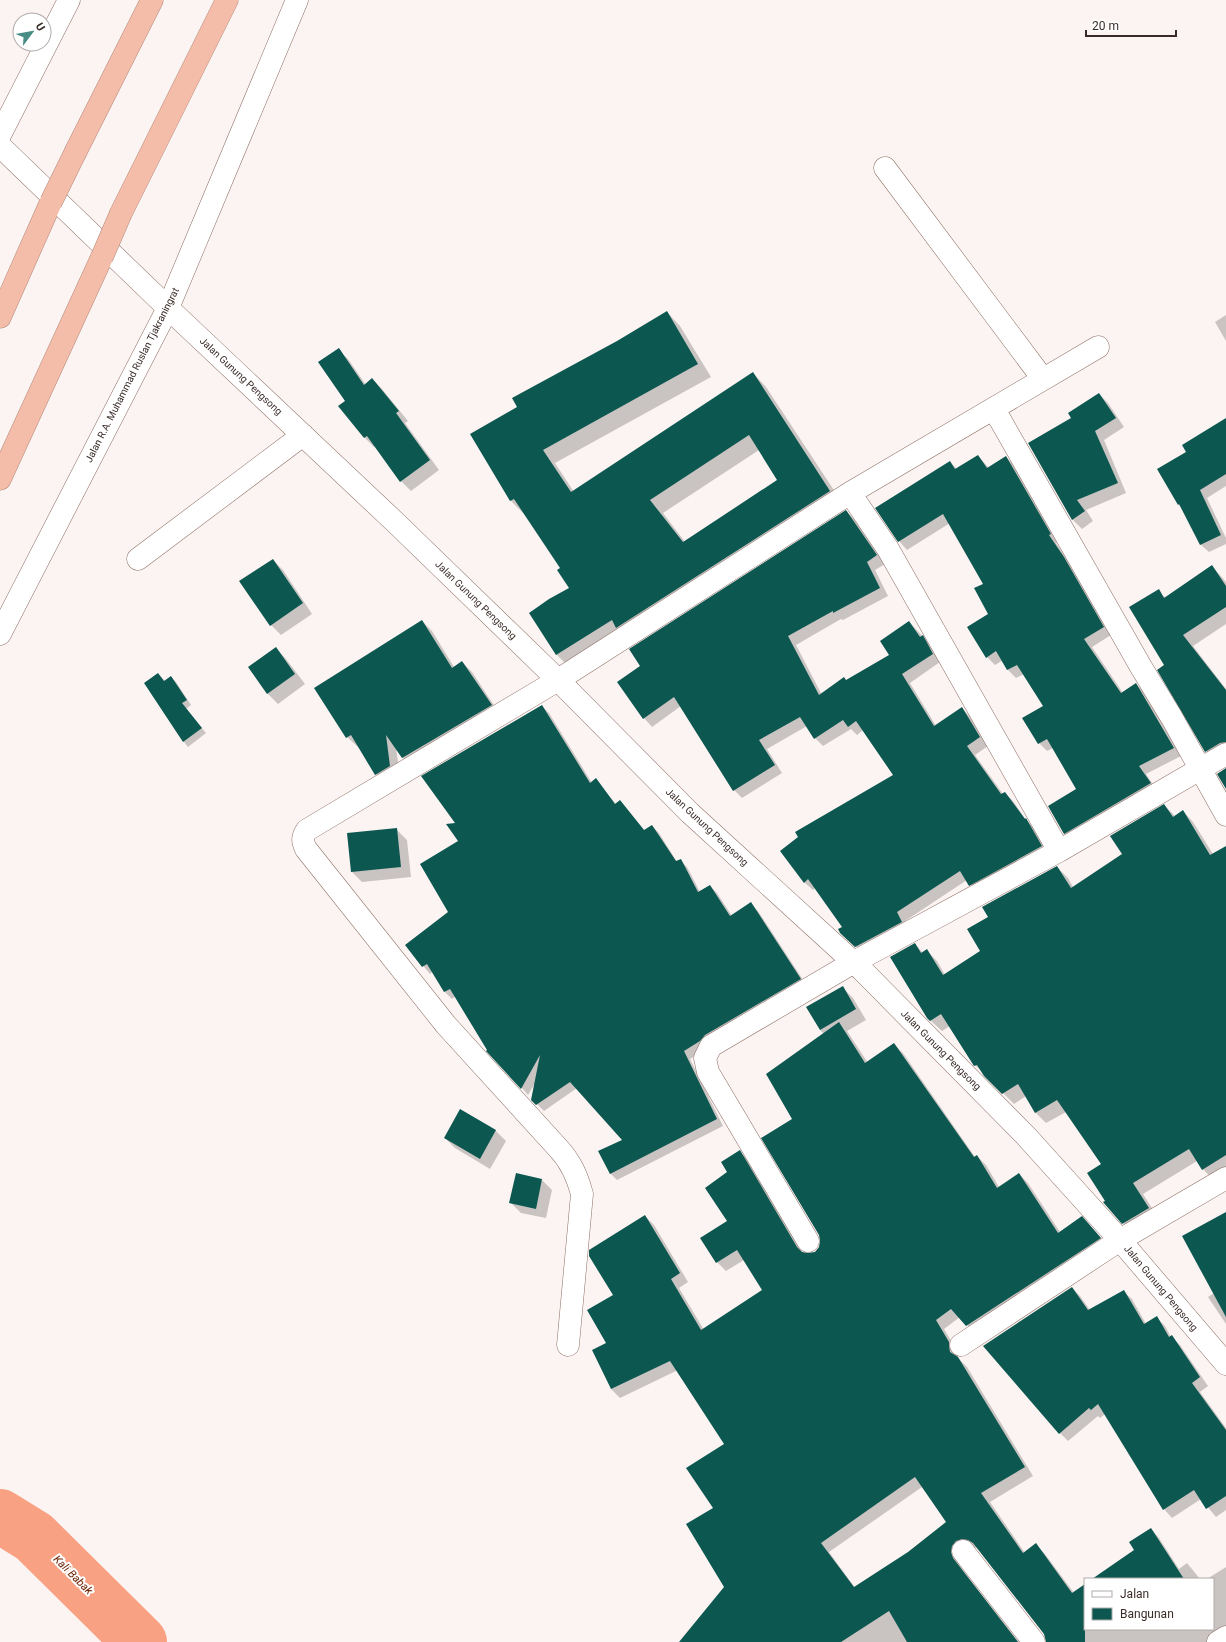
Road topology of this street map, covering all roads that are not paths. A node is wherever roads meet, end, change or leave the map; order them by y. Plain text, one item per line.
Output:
1 (69, 0) edge
2 (152, 0) edge
3 (227, 0) edge
4 (297, 0) edge
5 (0, 134) edge
6 (0, 146) edge
7 (885, 168) dead end
8 (168, 308) junction
9 (0, 317) edge
10 (1098, 347) dead end
11 (1043, 380) junction
12 (994, 409) junction
13 (303, 435) junction
14 (0, 479) edge
15 (850, 492) junction
16 (138, 559) dead end
17 (0, 634) edge
18 (558, 680) junction
19 (1226, 754) edge
20 (1200, 768) junction
21 (1226, 815) edge
22 (1059, 851) junction
23 (854, 962) junction
24 (1226, 1178) edge
25 (1120, 1240) junction
26 (808, 1242) dead end
27 (568, 1345) dead end
28 (961, 1345) dead end
29 (1226, 1364) edge
30 (963, 1551) dead end
31 (1226, 1636) edge
32 (1034, 1642) edge
33 (1218, 1642) edge

1 - 5 street
2 - 9 highway, bridge
3 - 14 highway, bridge
4 - 8 street, Jalan R.A. Muhammad Ruslan Tjakraningrat
6 - 8 street, Jalan Gunung Pengsong
7 - 11 street
8 - 13 street, Jalan Gunung Pengsong
8 - 17 street, Jalan R.A. Muhammad Ruslan Tjakraningrat
10 - 11 street
11 - 12 street
12 - 15 street
12 - 20 street
13 - 16 street
13 - 18 street, Jalan Gunung Pengsong
15 - 18 street
15 - 22 street
18 - 23 street, Jalan Gunung Pengsong
18 - 27 street
19 - 20 street
20 - 21 street
20 - 22 street
22 - 23 street
23 - 25 street, Jalan Gunung Pengsong
23 - 26 street
24 - 25 street
25 - 28 street
25 - 29 street, Jalan Gunung Pengsong
30 - 32 street
31 - 33 street

